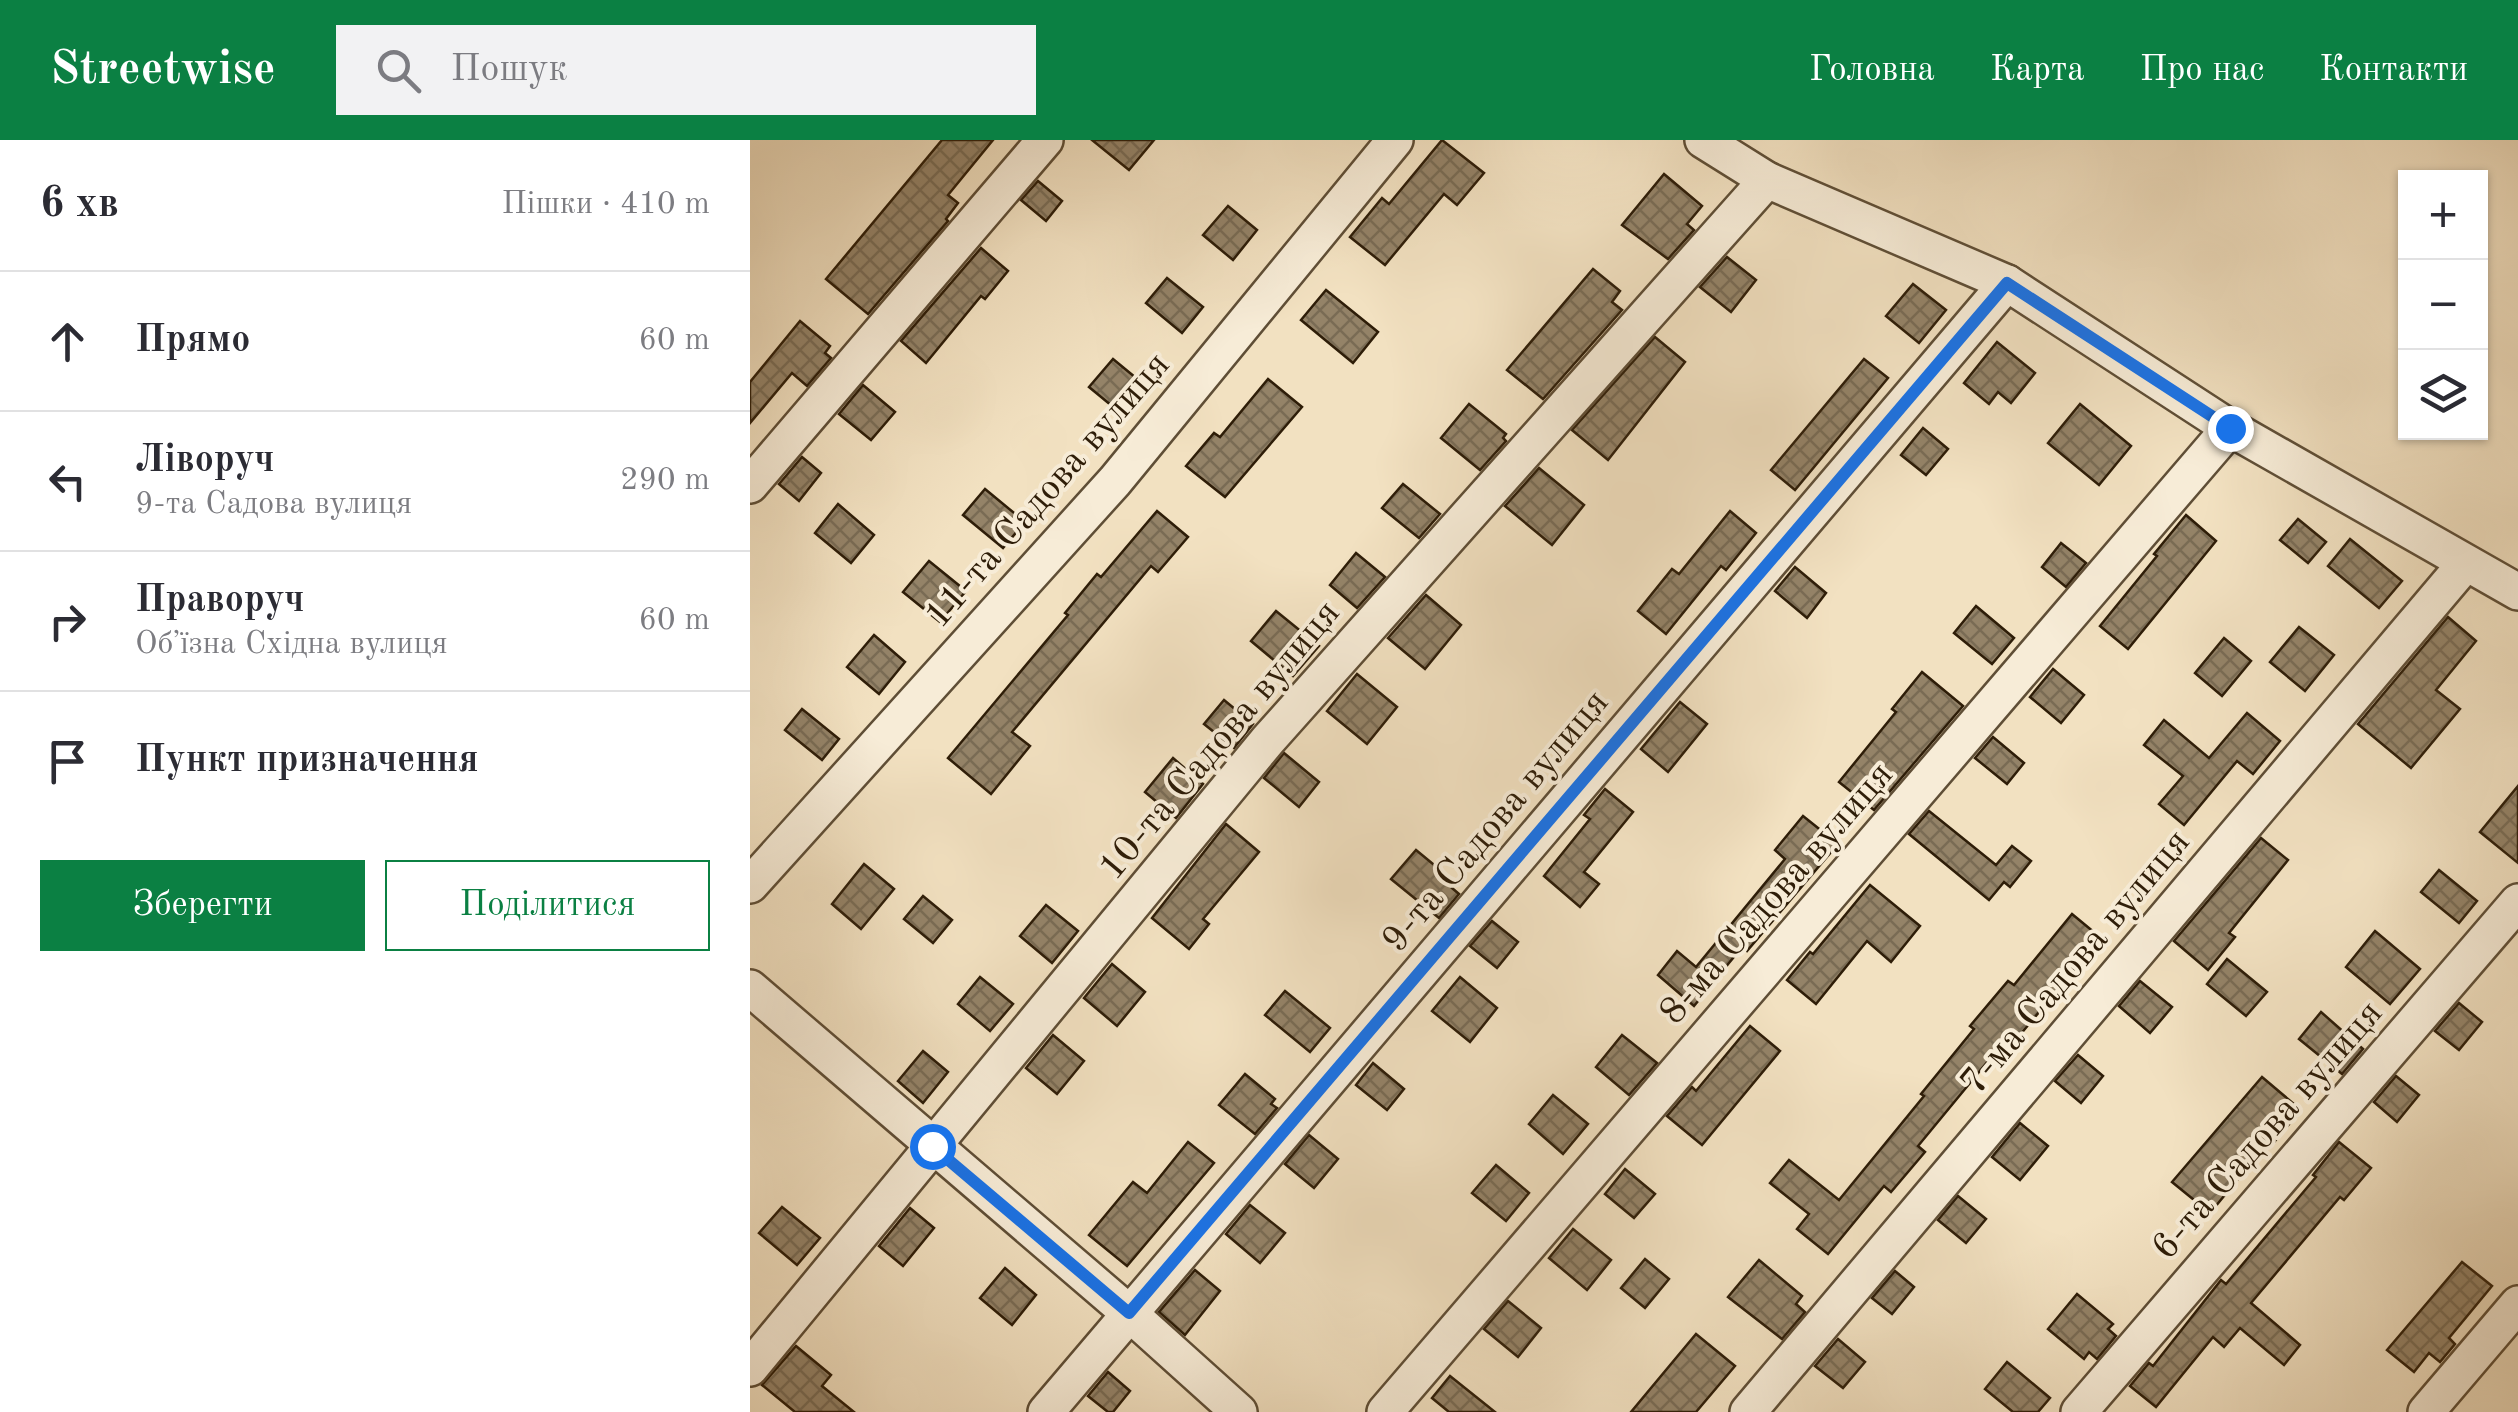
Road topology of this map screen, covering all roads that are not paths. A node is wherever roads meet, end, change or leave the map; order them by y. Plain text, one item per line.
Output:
1 (1044, 140) edge
2 (1394, 140) edge
3 (1704, 140) edge
4 (1767, 180) junction
5 (2007, 283) junction
6 (2230, 428) junction
7 (750, 485) edge
8 (2466, 564) junction
9 (2518, 592) edge
10 (752, 880) edge
11 (2518, 902) edge
12 (750, 988) edge
13 (932, 1146) junction
14 (2518, 1304) edge
15 (1129, 1313) junction
16 (750, 1368) edge
17 (1046, 1412) edge
18 (1239, 1412) edge
19 (1384, 1412) edge
20 (1748, 1412) edge
21 (2079, 1412) edge
22 (2426, 1412) edge

1 - 7 street
2 - 10 street, 11-та Садова вулиця
3 - 4 street
4 - 5 street
4 - 13 street, 10-та Садова вулиця
5 - 6 street
5 - 15 street, 9-та Садова вулиця
6 - 8 street
6 - 19 street, 8-ма Садова вулиця
8 - 9 street
8 - 20 street, 7-ма Садова вулиця
11 - 21 street, 6-та Садова вулиця
12 - 13 street
13 - 15 street
13 - 16 street, 10-та Садова вулиця
14 - 22 street
15 - 17 street, 9-та Садова вулиця
15 - 18 street

